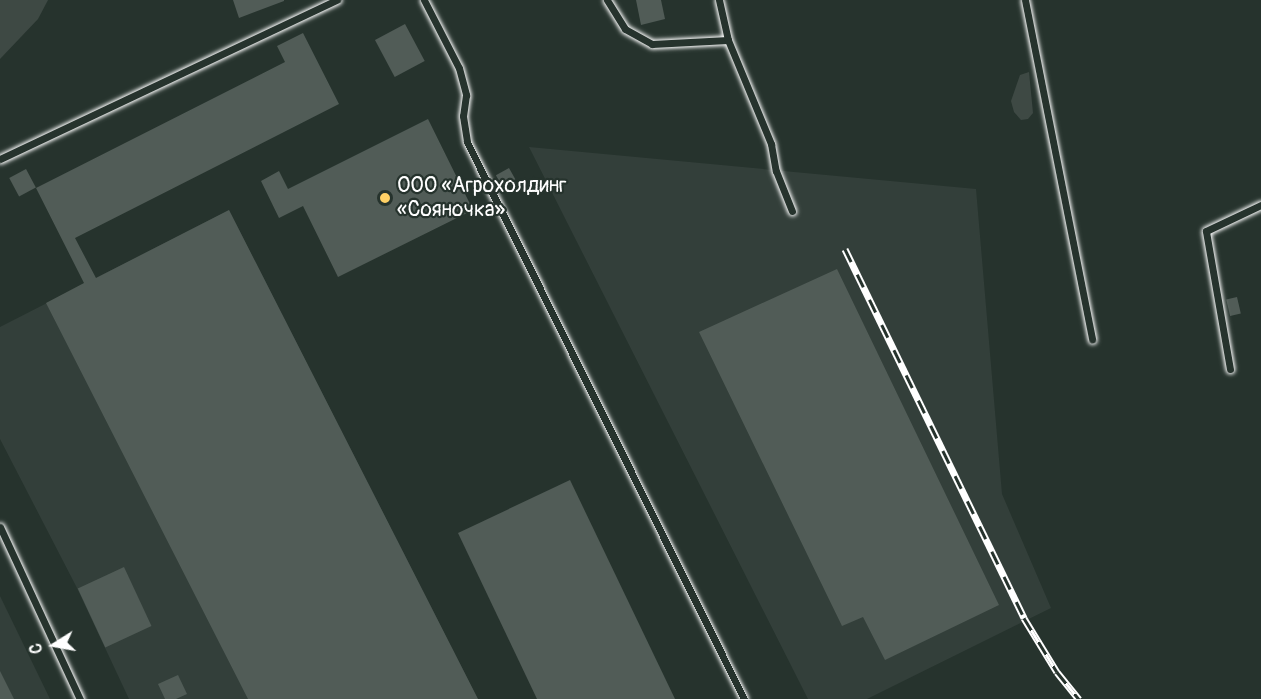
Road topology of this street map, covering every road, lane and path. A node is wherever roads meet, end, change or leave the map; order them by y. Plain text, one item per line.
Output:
1 (337, 0) edge
2 (424, 0) edge
3 (607, 0) edge
4 (719, 0) edge
5 (1025, 0) edge
6 (728, 40) junction
7 (0, 159) edge
8 (1261, 205) edge
9 (792, 212) dead end
10 (1092, 339) dead end
11 (1230, 369) dead end
12 (0, 527) edge
13 (80, 699) edge
14 (744, 699) edge

1 - 7 lane
2 - 14 lane
3 - 6 lane
4 - 6 lane
5 - 10 lane
6 - 9 lane
8 - 11 lane
12 - 13 lane

